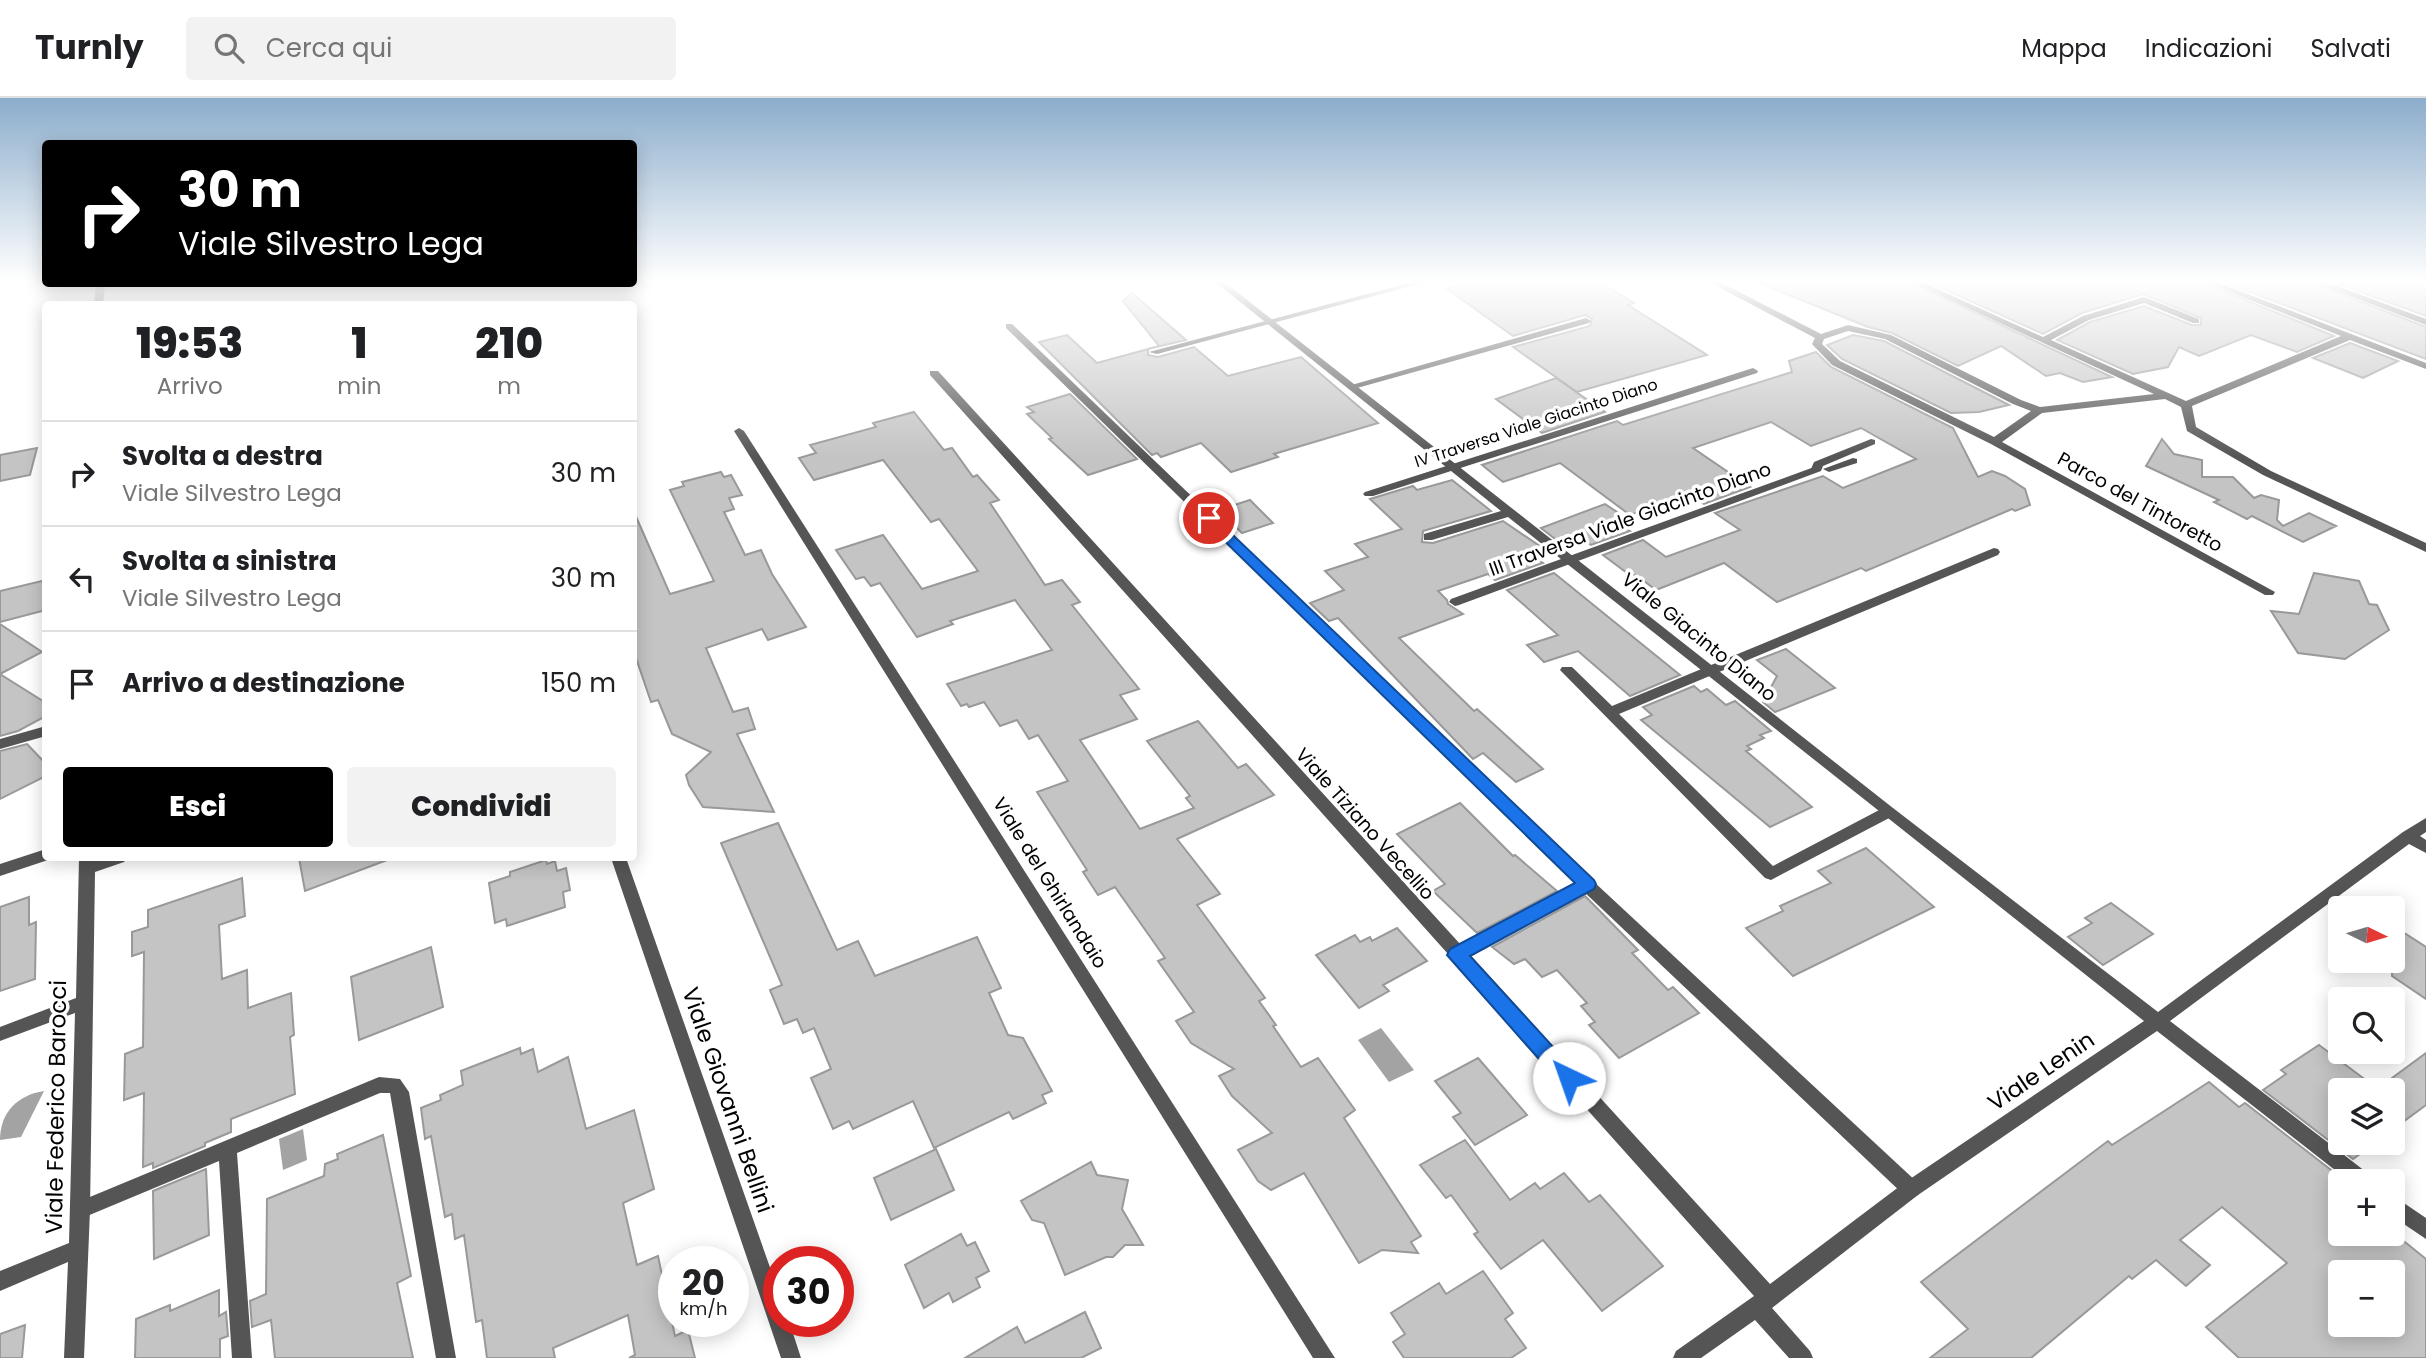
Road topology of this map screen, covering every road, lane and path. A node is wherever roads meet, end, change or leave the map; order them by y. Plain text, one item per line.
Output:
1 (1023, 340) edge
2 (1200, 340) edge
3 (1294, 340) edge
4 (1519, 340) edge
5 (1819, 340) edge
6 (1894, 340) edge
7 (2044, 340) edge
8 (2343, 340) edge
9 (2357, 340) edge
10 (1154, 352) dead end
11 (2426, 366) edge
12 (1752, 370) dead end
13 (934, 373) dead end
14 (1353, 386) junction
15 (2167, 396) junction
16 (2186, 405) junction
17 (2039, 410) junction
18 (739, 431) dead end
19 (1871, 442) dead end
20 (1995, 442) junction
21 (1853, 461) dead end
22 (1453, 466) junction
23 (1817, 469) junction
24 (1369, 494) dead end
25 (1512, 512) junction
26 (1428, 537) dead end
27 (2426, 548) edge
28 (1994, 552) dead end
29 (1572, 560) junction
30 (2269, 592) dead end
31 (1455, 602) dead end
32 (1567, 670) dead end
33 (1711, 672) junction
34 (1611, 712) junction
35 (42, 732) edge
36 (0, 744) edge
37 (1888, 812) junction
38 (2426, 824) edge
39 (2408, 836) junction
40 (2426, 847) edge
41 (42, 856) edge
42 (619, 861) edge
43 (88, 863) edge
44 (0, 870) edge
45 (1587, 884) junction
46 (1457, 955) junction
47 (83, 1003) junction
48 (2158, 1021) junction
49 (0, 1034) edge
50 (227, 1148) junction
51 (2348, 1169) edge
52 (1911, 1189) junction
53 (80, 1210) junction
54 (2405, 1214) edge
55 (2426, 1230) edge
56 (77, 1249) junction
57 (0, 1281) edge
58 (1762, 1302) junction
59 (74, 1358) edge
60 (242, 1358) edge
61 (446, 1358) edge
62 (791, 1358) edge
63 (1325, 1358) edge
64 (1683, 1358) edge
65 (1803, 1358) edge

1 - 45 street
2 - 10 street
3 - 14 street, Viale Giacinto Diano
4 - 14 street
5 - 20 street, Parco del Tintoretto
6 - 17 street
7 - 15 street
8 - 16 street
9 - 11 street
12 - 22 street, IV Traversa Viale Giacinto Diano
13 - 46 street, Viale Tiziano Vecellio
14 - 22 street, Viale Giacinto Diano
15 - 16 street
15 - 17 street
16 - 27 street
17 - 20 street
18 - 63 street, Viale del Ghirlandaio
19 - 23 street
20 - 30 street, Parco del Tintoretto
21 - 23 street
22 - 24 street, IV Traversa Viale Giacinto Diano
22 - 25 street, Viale Giacinto Diano
23 - 29 street, III Traversa Viale Giacinto Diano
25 - 26 street
25 - 29 street, Viale Giacinto Diano
28 - 33 street
29 - 31 street, III Traversa Viale Giacinto Diano
29 - 33 street, Viale Giacinto Diano
32 - 34 street
33 - 34 street
33 - 37 street, Viale Giacinto Diano
34 - 37 street
35 - 36 street
37 - 48 street, Viale Giacinto Diano
38 - 39 street, Viale Lenin
39 - 40 street
39 - 48 street, Viale Lenin
41 - 44 street
42 - 62 street, Viale Giovanni Bellini
43 - 47 street, Viale Federico Barocci
45 - 46 street
45 - 52 street
46 - 58 street, Viale Tiziano Vecellio
47 - 49 street
47 - 53 street, Viale Federico Barocci
48 - 51 street, Viale Giacinto Diano
48 - 52 street, Viale Lenin
50 - 53 street
50 - 60 street
50 - 61 street
52 - 58 street, Viale Lenin
53 - 56 street, Viale Federico Barocci
54 - 55 street
56 - 57 street
56 - 59 street, Viale Federico Barocci
58 - 64 street, Viale Lenin
58 - 65 street, Viale Tiziano Vecellio

